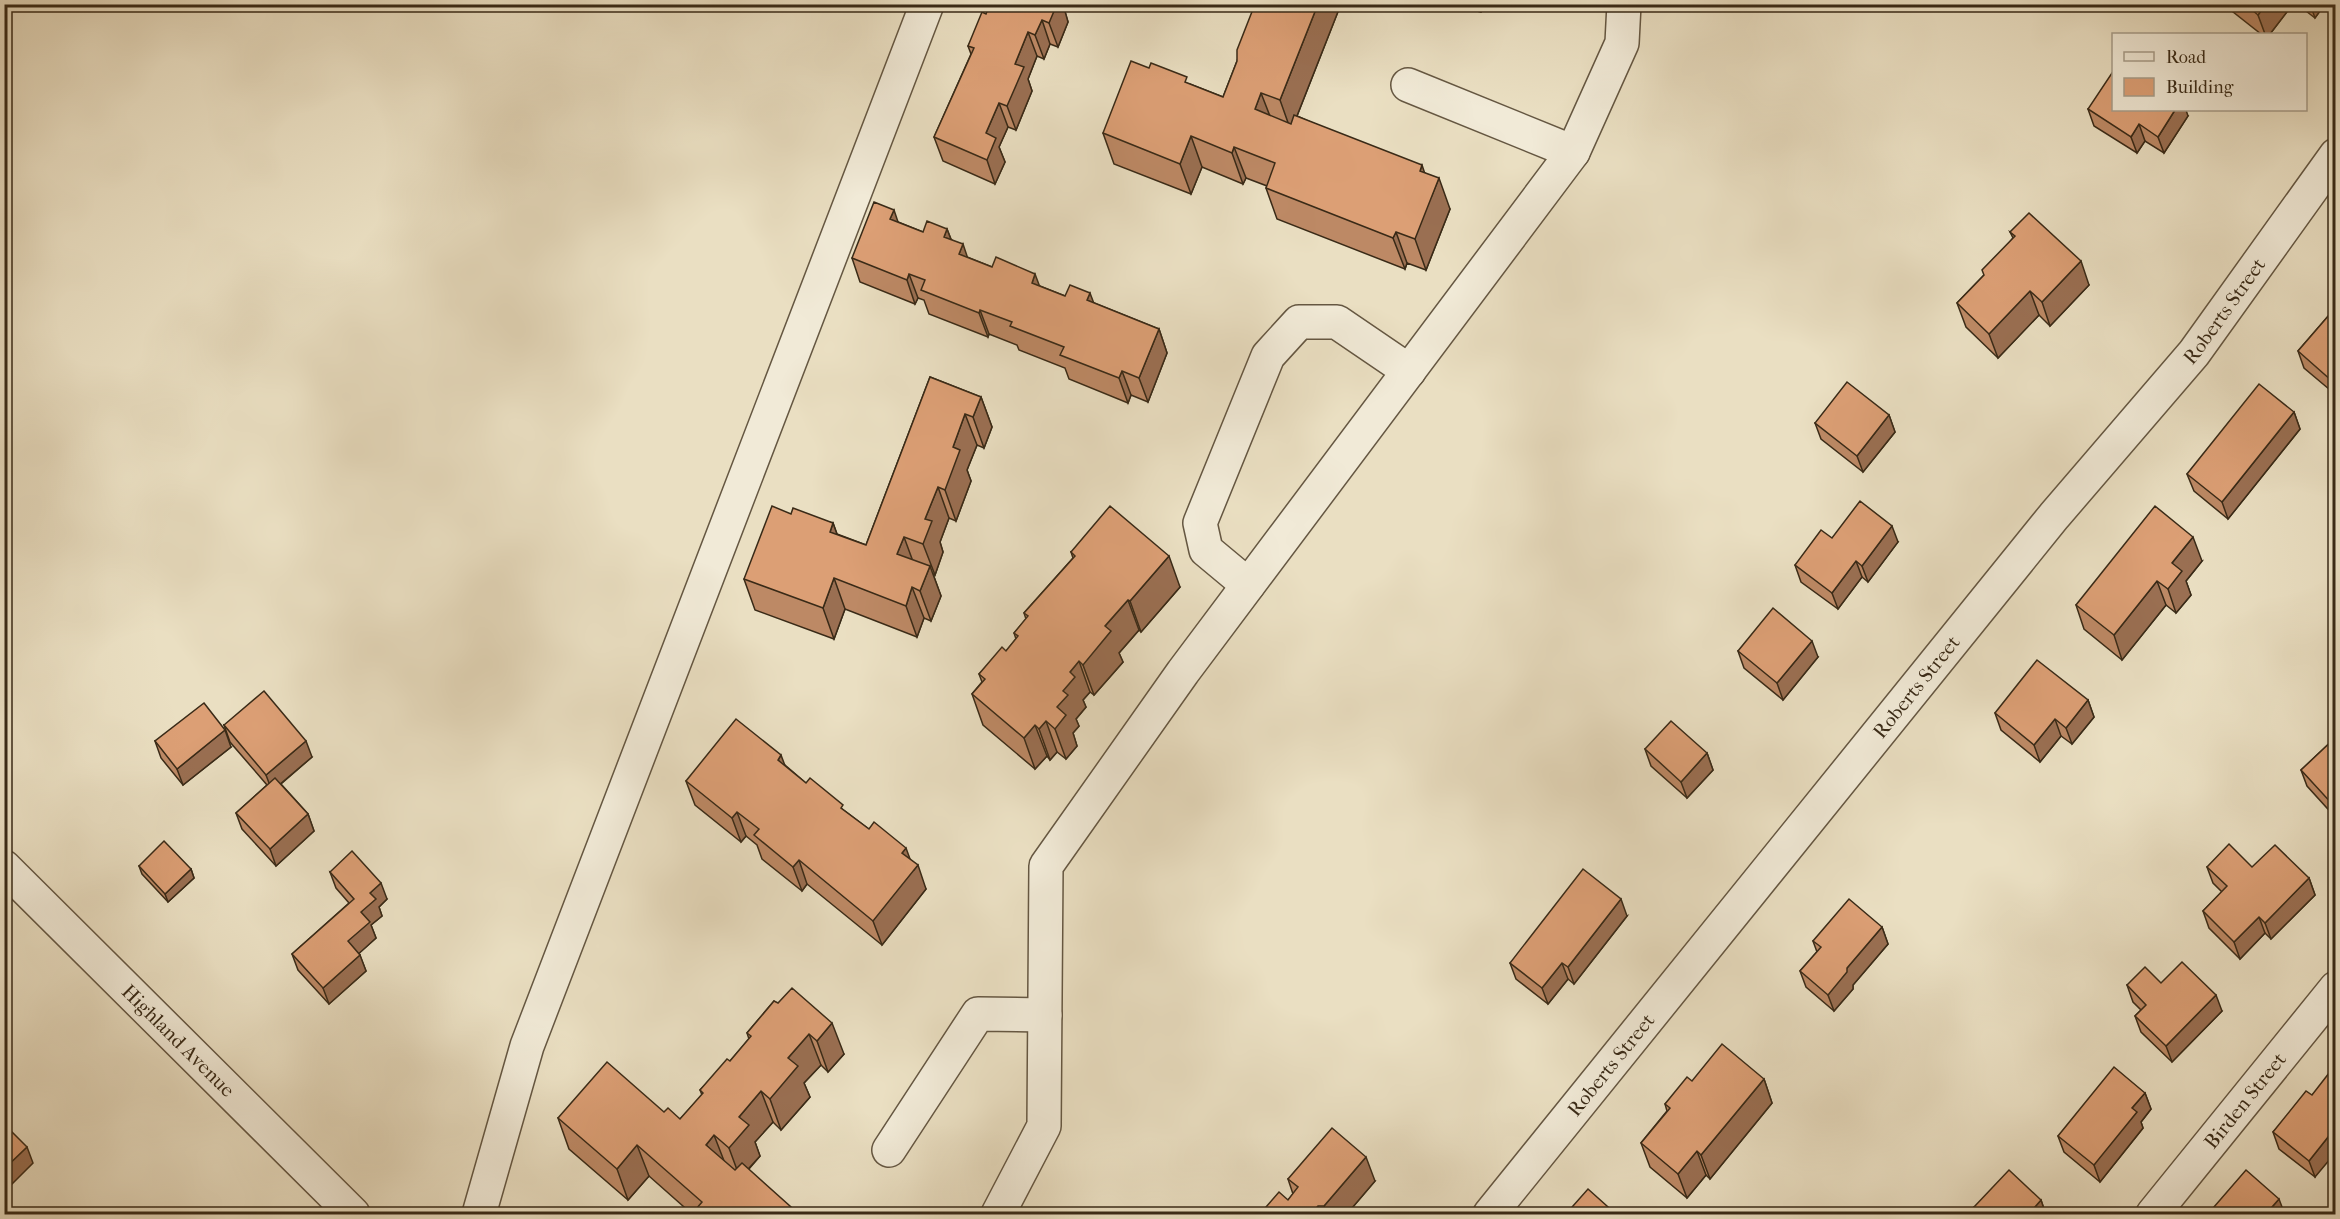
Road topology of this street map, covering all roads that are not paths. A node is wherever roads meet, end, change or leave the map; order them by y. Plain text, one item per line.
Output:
1 (927, 4) edge
2 (1624, 4) edge
3 (1408, 85) dead end
4 (1573, 152) junction
5 (2336, 155) edge
6 (1409, 371) junction
7 (1248, 585) junction
8 (4, 867) edge
9 (2336, 988) edge
10 (1045, 1015) junction
11 (889, 1150) dead end
12 (353, 1215) edge
13 (479, 1215) edge
14 (998, 1215) edge
15 (1490, 1215) edge
16 (2153, 1215) edge

1 - 13 street
2 - 4 street
3 - 4 street
4 - 6 street
5 - 15 street, Roberts Street
6 - 7 street
6 - 7 street
7 - 10 street
8 - 12 street, Highland Avenue
9 - 16 street, Birden Street
10 - 11 street
10 - 14 street

